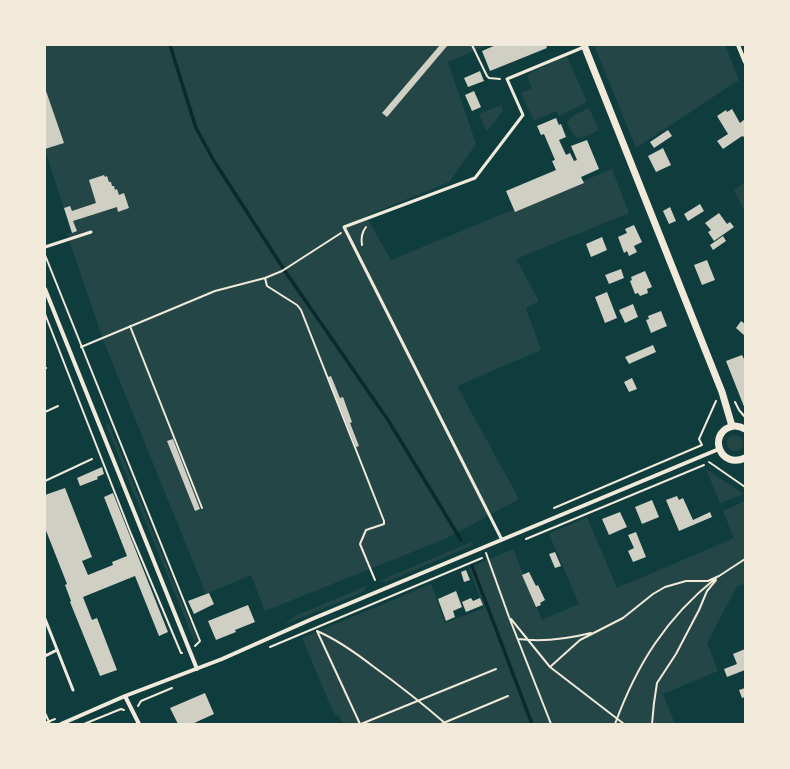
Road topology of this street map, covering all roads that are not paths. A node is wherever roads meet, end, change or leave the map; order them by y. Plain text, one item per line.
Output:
1 (738, 45) edge
2 (584, 46) edge
3 (745, 62) edge
4 (91, 232) dead end
5 (45, 247) edge
6 (45, 289) edge
7 (732, 426) junction
8 (745, 429) edge
9 (719, 449) junction
10 (745, 458) edge
11 (502, 540) junction
12 (45, 620) edge
13 (57, 650) junction
14 (45, 656) edge
15 (197, 669) junction
16 (73, 690) dead end
17 (125, 696) junction
18 (61, 724) edge
19 (139, 724) edge

1 - 3 street
2 - 7 street
2 - 11 lane
4 - 5 lane
6 - 15 street
7 - 8 street
7 - 9 street
9 - 10 street
9 - 11 street
11 - 15 street
12 - 13 lane
13 - 14 lane
13 - 16 lane
15 - 17 street
17 - 18 street
17 - 19 street

